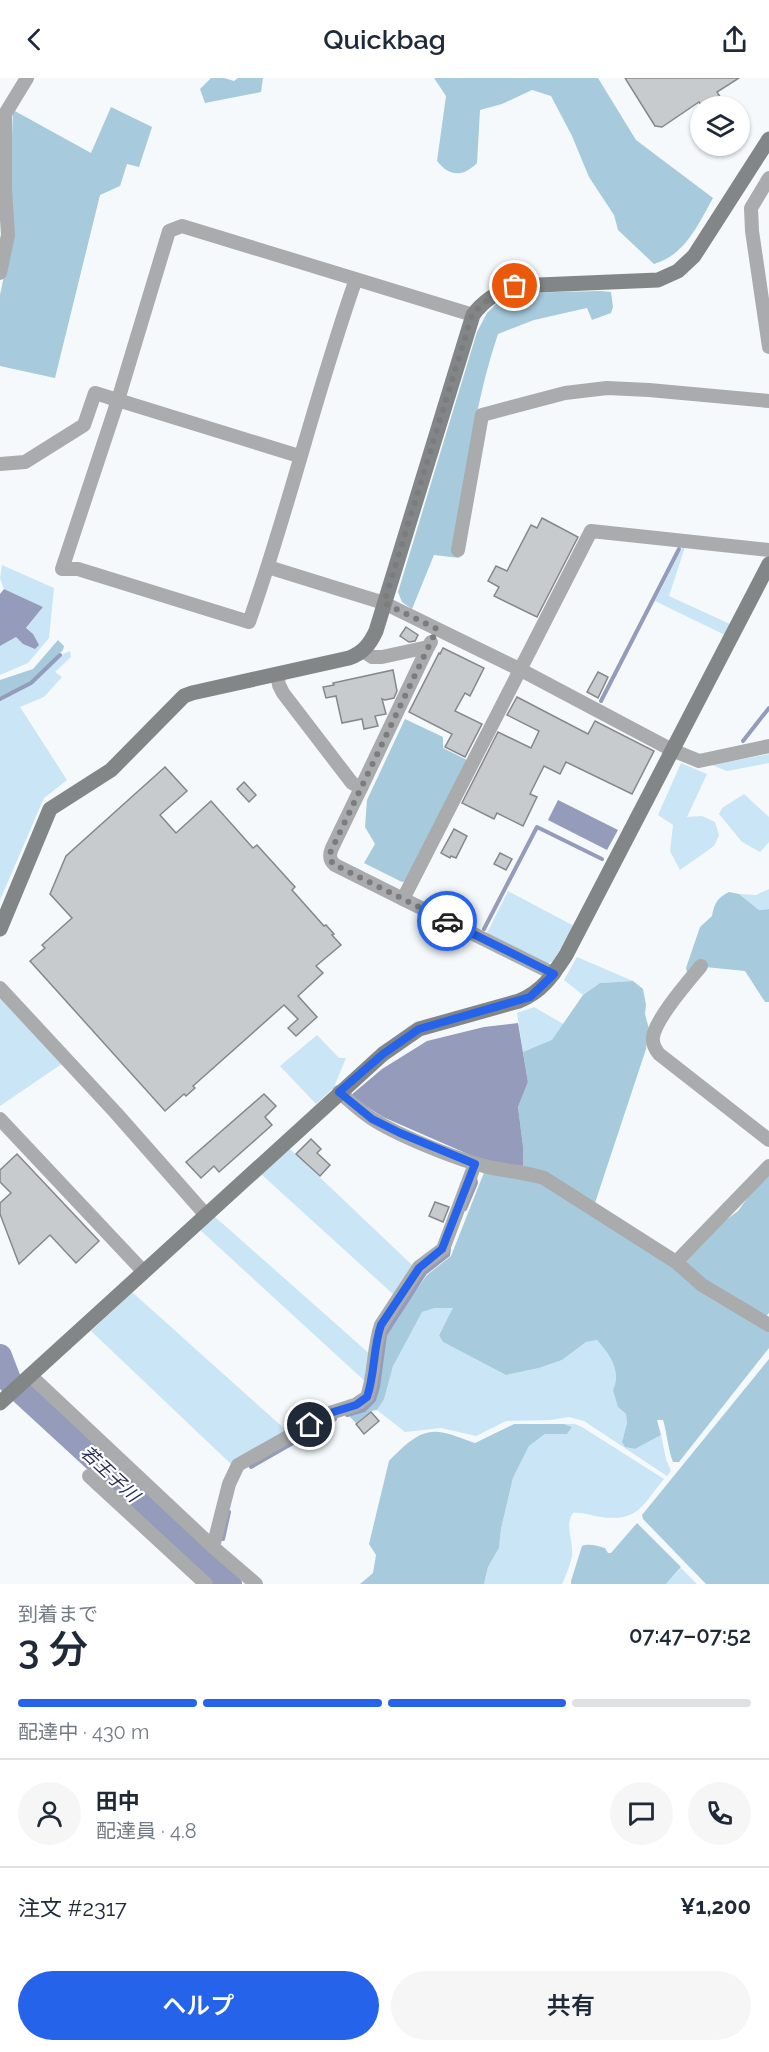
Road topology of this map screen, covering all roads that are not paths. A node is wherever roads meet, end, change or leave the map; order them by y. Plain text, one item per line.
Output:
1 (27, 78) edge
2 (769, 139) edge
3 (769, 178) edge
4 (3, 189) edge
5 (0, 273) edge
6 (356, 279) junction
7 (472, 315) junction
8 (769, 347) edge
9 (118, 400) junction
10 (769, 401) edge
11 (299, 456) junction
12 (0, 464) edge
13 (458, 550) dead end
14 (769, 550) edge
15 (769, 564) edge
16 (268, 567) junction
17 (384, 603) junction
18 (437, 629) junction
19 (428, 647) junction
20 (363, 651) junction
21 (521, 670) junction
22 (277, 674) junction
23 (769, 746) edge
24 (672, 750) junction
25 (361, 788) junction
26 (403, 899) junction
27 (0, 929) edge
28 (701, 966) dead end
29 (554, 974) junction
30 (0, 987) edge
31 (339, 1092) junction
32 (0, 1119) edge
33 (769, 1140) edge
34 (475, 1164) junction
35 (769, 1166) edge
36 (205, 1214) junction
37 (676, 1262) junction
38 (143, 1271) junction
39 (769, 1325) edge
40 (28, 1376) junction
41 (3, 1397) edge
42 (89, 1476) dead end
43 (213, 1547) junction
44 (206, 1584) edge
45 (256, 1584) edge

1 - 4 street
2 - 7 street
3 - 8 street
4 - 5 street
6 - 7 street
6 - 9 street
6 - 11 street
7 - 17 street
9 - 11 street
9 - 12 street
9 - 16 street
10 - 13 street
11 - 16 street
14 - 21 street
15 - 24 street
16 - 17 street
17 - 18 street
17 - 20 street
18 - 19 street
18 - 21 street
19 - 20 street
19 - 25 street
20 - 22 street
21 - 24 street
21 - 26 street
22 - 25 street
22 - 27 street
23 - 24 street
24 - 29 street
25 - 26 street
26 - 29 street
28 - 33 street
29 - 31 street
30 - 36 street
31 - 34 street
31 - 36 street
32 - 38 street
34 - 37 street
34 - 43 street
35 - 37 street
36 - 38 street
37 - 39 street
38 - 40 street
40 - 41 street
40 - 43 street
42 - 44 street
43 - 45 street

